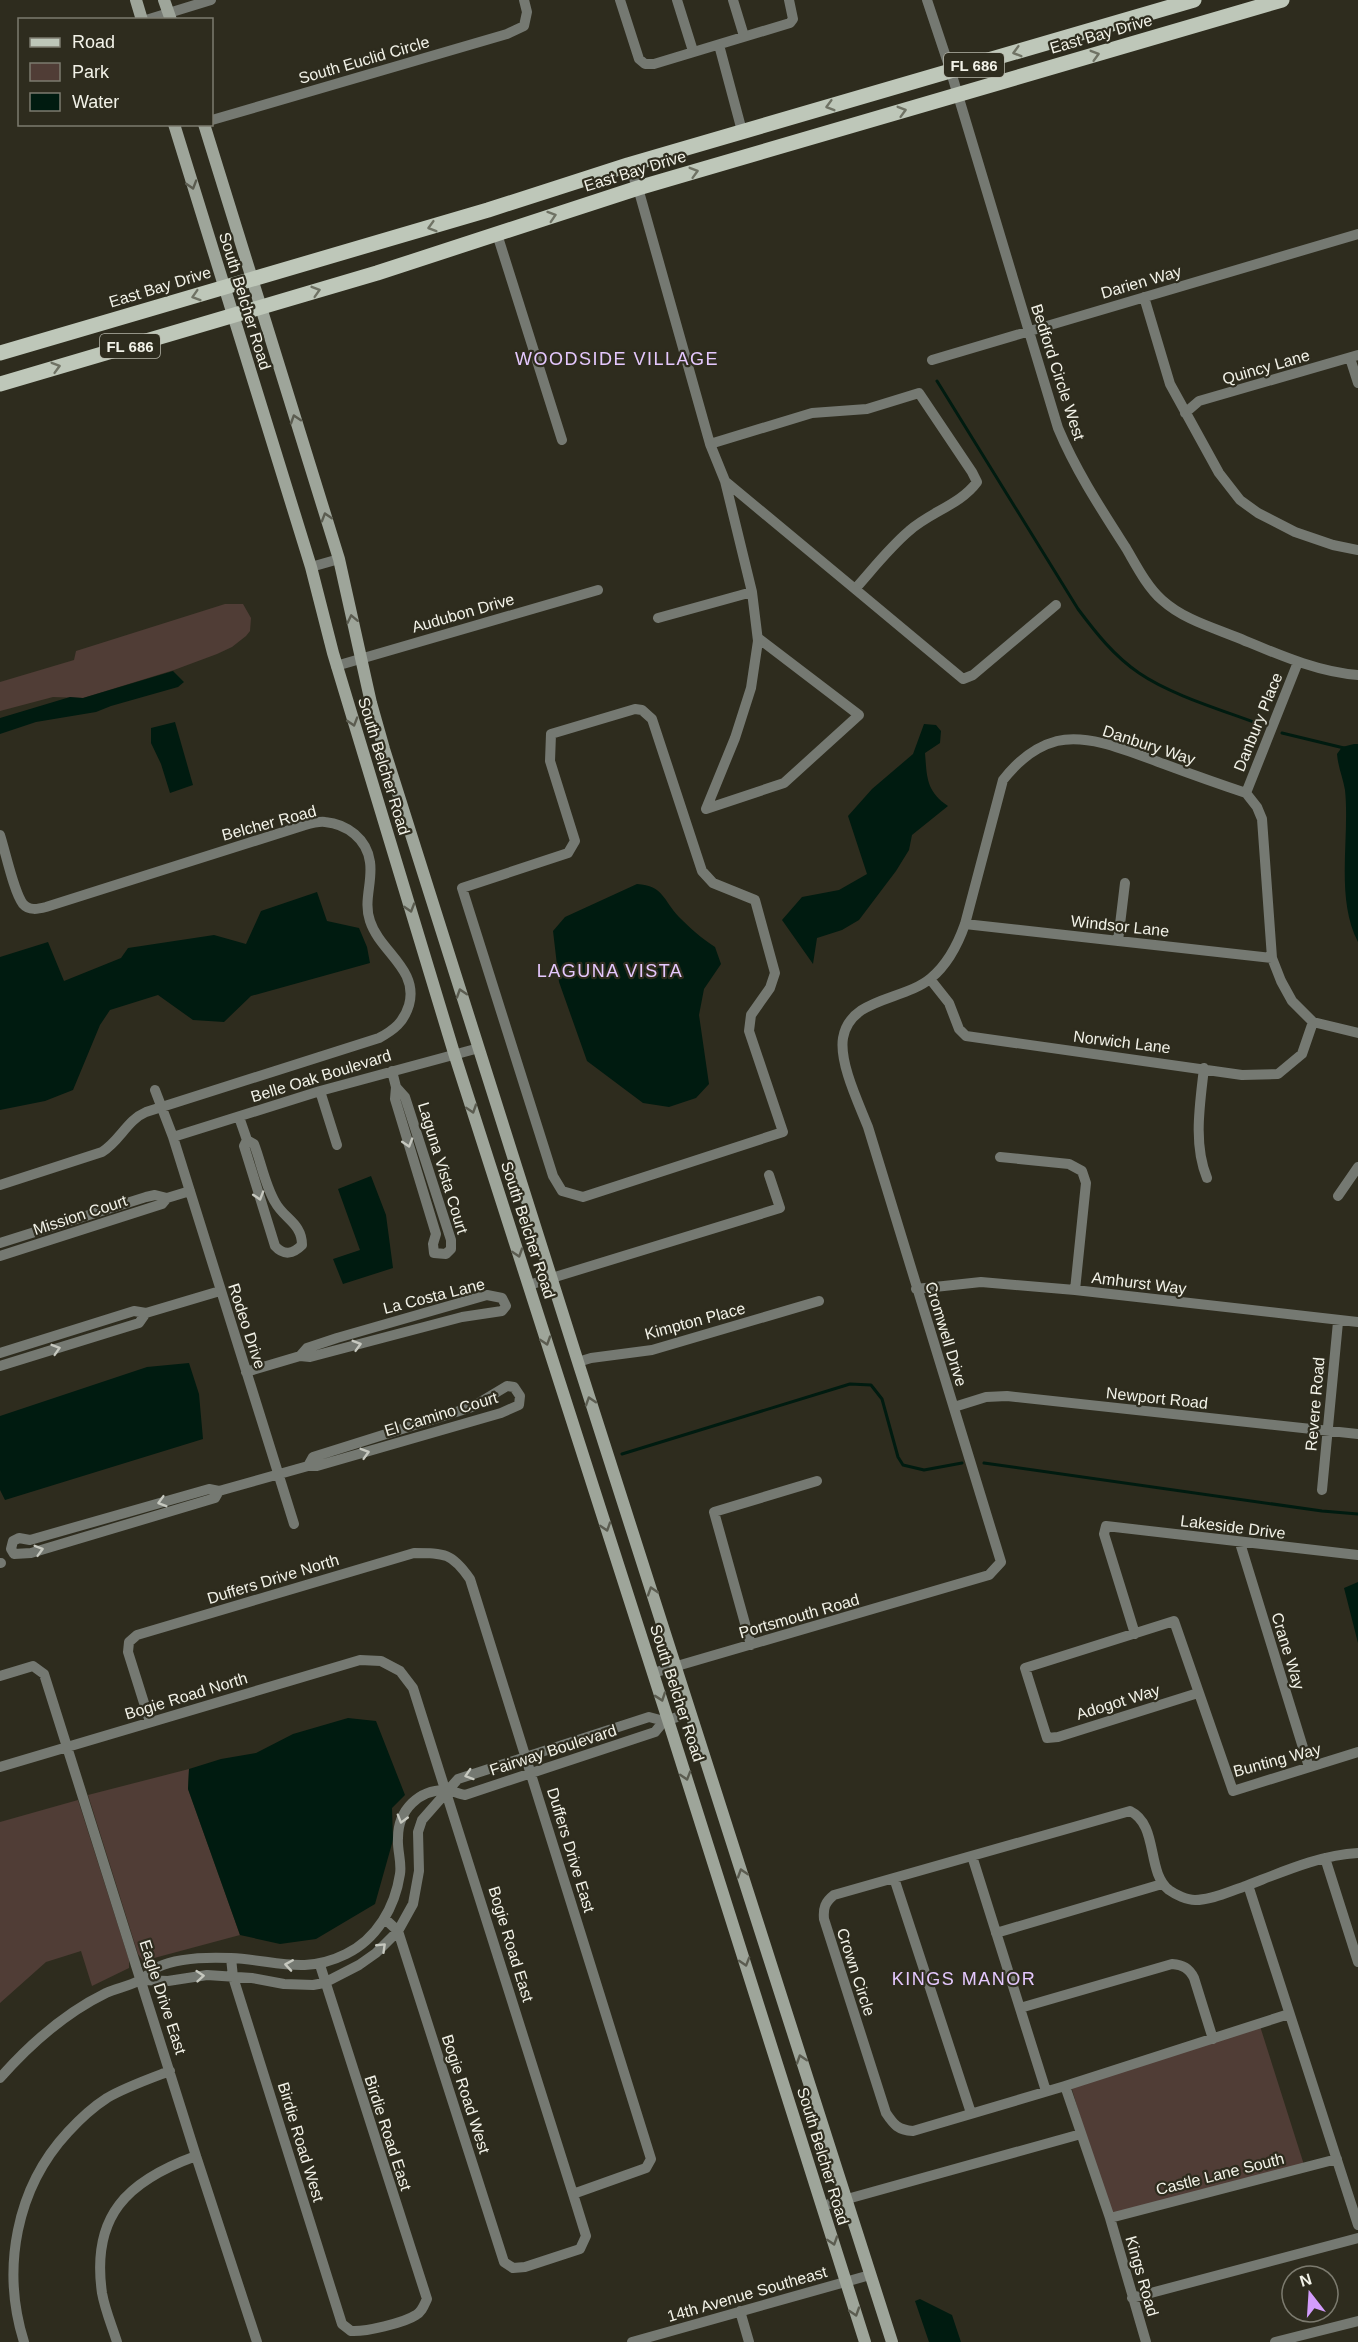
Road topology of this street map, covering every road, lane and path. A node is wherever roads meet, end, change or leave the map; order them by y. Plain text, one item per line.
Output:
1 (136, 0) edge
2 (164, 0) edge
3 (211, 0) edge
4 (524, 0) edge
5 (620, 0) edge
6 (677, 0) edge
7 (733, 0) edge
8 (789, 0) edge
9 (927, 0) edge
10 (1192, 0) edge
11 (1282, 0) edge
12 (170, 16) edge
13 (143, 18) edge
14 (744, 36) junction
15 (719, 45) junction
16 (693, 51) junction
17 (951, 72) junction
18 (958, 95) junction
19 (213, 120) edge
20 (175, 126) edge
21 (205, 126) edge
22 (742, 131) junction
23 (628, 165) junction
24 (638, 188) junction
25 (497, 234) junction
26 (1358, 234) edge
27 (252, 279) junction
28 (224, 287) junction
29 (1144, 297) junction
30 (260, 307) junction
31 (232, 315) junction
32 (1028, 330) junction
33 (0, 353) edge
34 (1354, 357) edge
35 (932, 360) dead end
36 (1358, 383) edge
37 (0, 384) edge
38 (1185, 413) junction
39 (562, 440) dead end
40 (710, 444) junction
41 (725, 481) junction
42 (1358, 550) edge
43 (339, 560) junction
44 (311, 567) junction
45 (855, 589) junction
46 (598, 590) dead end
47 (752, 592) junction
48 (1056, 605) dead end
49 (658, 618) dead end
50 (758, 638) junction
51 (360, 659) junction
52 (1298, 662) junction
53 (336, 666) junction
54 (1358, 675) edge
55 (1246, 793) junction
56 (0, 834) edge
57 (1125, 882) dead end
58 (965, 924) junction
59 (1118, 941) junction
60 (1272, 958) junction
61 (930, 979) junction
62 (1313, 1022) junction
63 (1358, 1033) edge
64 (509, 1040) joint
65 (479, 1048) junction
66 (454, 1053) junction
67 (845, 1062) joint
68 (1204, 1068) junction
69 (392, 1071) junction
70 (396, 1087) junction
71 (155, 1090) dead end
72 (320, 1091) junction
73 (162, 1107) junction
74 (239, 1117) junction
75 (173, 1137) junction
76 (247, 1140) junction
77 (338, 1144) dead end
78 (1000, 1157) dead end
79 (1358, 1167) edge
80 (769, 1175) dead end
81 (1207, 1178) dead end
82 (0, 1185) edge
83 (190, 1191) junction
84 (1338, 1196) dead end
85 (166, 1198) junction
86 (0, 1243) edge
87 (0, 1256) edge
88 (551, 1278) junction
89 (529, 1286) junction
90 (916, 1289) junction
91 (1075, 1290) junction
92 (220, 1292) junction
93 (819, 1301) dead end
94 (146, 1313) junction
95 (1338, 1322) junction
96 (1358, 1322) edge
97 (0, 1353) edge
98 (300, 1356) junction
99 (578, 1362) junction
100 (0, 1366) edge
101 (246, 1372) junction
102 (954, 1407) junction
103 (1327, 1432) junction
104 (1358, 1434) edge
105 (308, 1466) junction
106 (278, 1475) junction
107 (817, 1481) dead end
108 (1322, 1490) dead end
109 (219, 1491) junction
110 (294, 1524) dead end
111 (1240, 1543) junction
112 (439, 1553) joint
113 (1358, 1555) edge
114 (952, 1586) joint
115 (1135, 1634) junction
116 (752, 1645) junction
117 (381, 1661) joint
118 (676, 1667) junction
119 (653, 1673) junction
120 (0, 1676) edge
121 (1198, 1693) junction
122 (691, 1713) junction
123 (666, 1720) junction
124 (150, 1722) junction
125 (611, 1729) junction
126 (616, 1745) junction
127 (67, 1748) junction
128 (1358, 1752) edge
129 (526, 1757) junction
130 (0, 1767) edge
131 (1309, 1767) junction
132 (531, 1774) junction
133 (447, 1790) junction
134 (1358, 1853) edge
135 (972, 1856) junction
136 (1325, 1858) junction
137 (894, 1878) junction
138 (1162, 1884) junction
139 (1248, 1885) junction
140 (385, 1919) junction
141 (398, 1931) junction
142 (996, 1933) junction
143 (231, 1958) junction
144 (1358, 1962) edge
145 (320, 1965) junction
146 (233, 1977) junction
147 (142, 1980) junction
148 (324, 1983) junction
149 (1020, 2008) junction
150 (1289, 2014) junction
151 (1213, 2039) junction
152 (170, 2071) junction
153 (0, 2078) edge
154 (1065, 2086) junction
155 (1046, 2091) junction
156 (970, 2113) junction
157 (1081, 2134) junction
158 (196, 2156) junction
159 (1337, 2159) junction
160 (573, 2194) junction
161 (846, 2199) junction
162 (822, 2206) junction
163 (1110, 2218) junction
164 (1358, 2225) edge
165 (1358, 2238) edge
166 (580, 2249) joint
167 (870, 2275) junction
168 (845, 2281) junction
169 (1132, 2298) junction
170 (423, 2308) joint
171 (740, 2311) junction
172 (1358, 2321) edge
173 (24, 2342) edge
174 (117, 2342) edge
175 (257, 2342) edge
176 (632, 2342) edge
177 (749, 2342) edge
178 (865, 2342) edge
179 (892, 2342) edge
180 (1146, 2342) edge
181 (1275, 2342) edge

1 - 13 main road
2 - 12 main road
3 - 12 street
4 - 19 street, South Euclid Circle
5 - 16 street
6 - 16 street
7 - 14 street
8 - 14 street
9 - 17 street, Bedford Circle West
10 -> 17 main road, East Bay Drive / FL 686
18 -> 11 main road, East Bay Drive / FL 686
14 - 15 street
15 - 16 street
15 - 22 street
17 - 18 street, Bedford Circle West
17 -> 22 main road, East Bay Drive / FL 686
24 -> 18 main road, East Bay Drive / FL 686
18 - 32 street, Bedford Circle West
20 -> 28 main road, South Belcher Road
21 - 27 main road, South Belcher Road
22 - 23 main road, East Bay Drive / FL 686
23 - 24 street
23 -> 27 main road, East Bay Drive / FL 686
25 -> 24 main road, East Bay Drive / FL 686
24 - 40 street
30 -> 25 main road, East Bay Drive / FL 686
25 - 39 street
26 - 29 street, Darien Way
27 - 28 main road, East Bay Drive / FL 686
27 - 30 main road, South Belcher Road
28 - 31 main road, South Belcher Road
28 -> 33 main road, East Bay Drive / FL 686
29 - 32 street, Darien Way
29 - 38 street
30 - 31 main road, East Bay Drive / FL 686
43 -> 30 main road, South Belcher Road
37 -> 31 main road, East Bay Drive / FL 686
31 - 44 main road, South Belcher Road
32 - 35 street, Darien Way
32 - 52 street, Bedford Circle West
34 - 36 street
34 - 38 street, Quincy Lane
38 - 42 street
40 - 41 street
40 - 45 street
41 - 45 street
41 - 47 street
43 - 44 street
51 -> 43 main road, South Belcher Road
44 - 53 main road, South Belcher Road
45 - 48 street
46 - 51 street, Audubon Drive
47 - 49 street
47 - 50 street
50 - 50 street
51 - 53 street, Audubon Drive
65 -> 51 main road, South Belcher Road
52 - 54 street, Bedford Circle West
52 - 55 street, Danbury Place
53 -> 66 main road, South Belcher Road
55 - 58 street, Danbury Way
55 - 60 street
56 - 73 street, Belcher Road
57 - 59 street
58 - 59 street, Windsor Lane
58 - 61 street, Danbury Way
59 - 60 street, Windsor Lane
60 - 62 street
61 - 67 street, Danbury Way
61 - 68 street, Norwich Lane
62 - 63 street
62 - 68 street, Norwich Lane
64 - 64 street
65 - 66 street, Belle Oak Boulevard
65 - 88 main road, South Belcher Road
66 - 69 street, Belle Oak Boulevard
66 -> 89 main road, South Belcher Road
67 - 90 street, Cromwell Drive
68 - 81 street
69 - 70 street, Laguna Vista Court
69 - 72 street, Belle Oak Boulevard
70 -> 70 street, Laguna Vista Court
71 - 73 street
72 - 74 street, Belle Oak Boulevard
72 - 77 street
73 - 75 street
73 - 82 street, Belcher Road
74 - 75 street, Belle Oak Boulevard
74 - 76 street
75 - 83 street, Rodeo Drive
76 -> 76 street
78 - 91 street
79 - 84 street
80 - 88 street
83 - 85 street, Mission Court
83 - 92 street, Rodeo Drive
85 - 86 street, Mission Court
85 - 87 street, Mission Court
88 - 89 street
88 - 99 main road, South Belcher Road
89 -> 119 main road, South Belcher Road
90 - 91 street, Amhurst Way
90 - 102 street, Cromwell Drive
91 - 95 street, Amhurst Way
92 - 94 street
92 - 101 street, Rodeo Drive
93 - 99 street, Kimpton Place
94 - 97 street
100 -> 94 street
95 - 96 street, Amhurst Way
95 - 103 street, Revere Road
98 -> 98 street, La Costa Lane
98 - 101 street, La Costa Lane
118 -> 99 main road, South Belcher Road
101 - 106 street, Rodeo Drive
102 - 103 street, Newport Road
102 - 114 street, Cromwell Drive
103 - 104 street, Newport Road
103 - 108 street, Revere Road
105 -> 105 street, El Camino Court
105 - 106 street, El Camino Court
106 - 109 street, El Camino Court
106 - 110 street, Rodeo Drive
107 - 116 street
109 -> 109 street, El Camino Court
111 - 113 street, Lakeside Drive
111 - 115 street, Lakeside Drive
111 - 131 street, Crane Way
112 - 124 street, Duffers Drive North
112 - 129 street, Duffers Drive East
114 - 116 street, Portsmouth Road
115 - 121 street
115 - 121 street, Adogot Way
116 - 118 street, Portsmouth Road
117 - 124 street, Bogie Road North
117 - 133 street, Bogie Road East
118 - 119 street, Portsmouth Road
118 - 122 main road, South Belcher Road
119 -> 123 main road, South Belcher Road
120 - 127 street, Eagle Drive East
121 - 131 street, Bunting Way
122 - 123 street, Fairway Boulevard
161 -> 122 main road, South Belcher Road
123 - 125 street, Fairway Boulevard
123 - 126 street, Fairway Boulevard
123 -> 162 main road, South Belcher Road
124 - 127 street, Bogie Road North
125 - 126 street
125 - 129 street, Fairway Boulevard
126 - 132 street, Fairway Boulevard
127 - 130 street, Bogie Road North
127 - 147 street, Eagle Drive East
128 - 131 street, Bunting Way
129 - 132 street, Duffers Drive East
129 -> 133 street, Fairway Boulevard
132 - 133 street, Fairway Boulevard
132 - 160 street, Duffers Drive East
133 -> 140 street, Fairway Boulevard
133 - 141 street, Fairway Boulevard
133 - 160 street, Bogie Road East
134 - 136 street
135 - 137 street, Crown Circle
135 - 138 street, Crown Circle
135 - 142 street
136 - 139 street
136 - 144 street
137 - 156 street
137 - 156 street, Crown Circle
138 - 139 street
138 - 142 street
139 - 150 street
140 - 141 street, Bogie Road West
140 - 145 street, Fairway Boulevard
148 -> 141 street, Fairway Boulevard
141 - 166 street, Bogie Road West
142 - 149 street
145 -> 143 street, Fairway Boulevard
143 - 146 street, Birdie Road West
143 - 147 street, Fairway Boulevard
145 - 148 street, Birdie Road East
147 -> 146 street, Fairway Boulevard
146 - 148 street, Fairway Boulevard
146 - 170 street, Birdie Road West
147 - 152 street, Eagle Drive East
147 - 153 street, Fairway Boulevard
148 - 170 street, Birdie Road East
149 - 151 street
149 - 155 street
150 - 151 street, Crown Circle
150 - 159 street
151 - 154 street, Crown Circle
152 - 158 street, Eagle Drive East
152 - 173 street
154 - 155 street, Crown Circle
154 - 157 street, Kings Road
155 - 156 street, Crown Circle
157 - 161 street
157 - 163 street, Kings Road
158 - 174 street
158 - 175 street, Eagle Drive East
159 - 163 street, Castle Lane South
159 - 164 street
160 - 166 street, Bogie Road East
161 - 162 street
161 - 167 main road, South Belcher Road
162 -> 168 main road, South Belcher Road
163 - 169 street, Kings Road
165 - 169 street
167 - 168 street, 14th Avenue Southeast
167 - 179 main road, South Belcher Road
168 - 171 street, 14th Avenue Southeast
168 -> 178 main road, South Belcher Road
169 - 180 street, Kings Road
171 - 176 street, 14th Avenue Southeast
171 - 177 street
172 - 181 street

